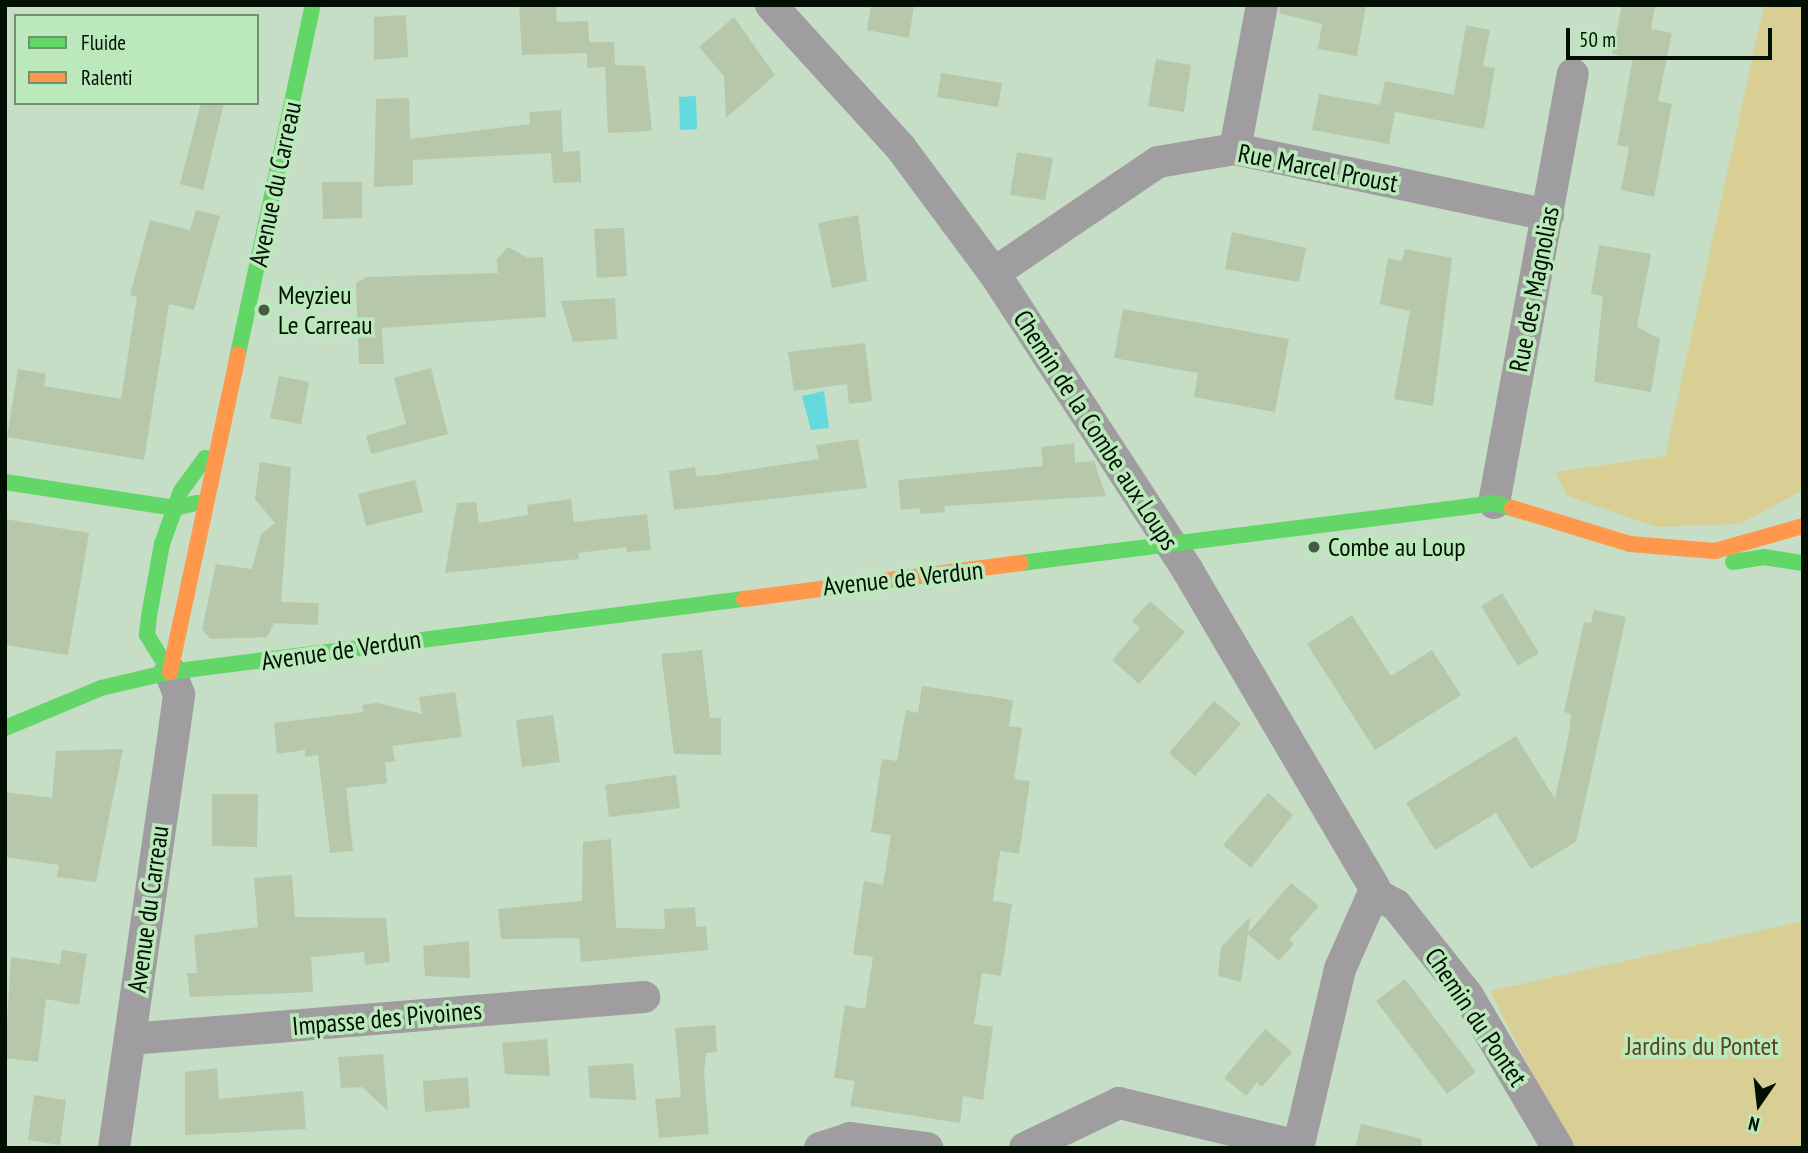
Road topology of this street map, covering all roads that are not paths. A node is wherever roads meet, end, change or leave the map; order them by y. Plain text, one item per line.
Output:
1 (313, 5) edge
2 (771, 5) edge
3 (1262, 5) edge
4 (1573, 74) dead end
5 (1235, 149) junction
6 (1548, 215) junction
7 (994, 273) junction
8 (216, 443) junction
9 (5, 482) edge
10 (205, 499) junction
11 (1493, 503) junction
12 (175, 508) junction
13 (1525, 512) junction
14 (1803, 526) edge
15 (1171, 545) junction
16 (1803, 563) edge
17 (170, 672) junction
18 (5, 728) edge
19 (1375, 895) junction
20 (644, 997) dead end
21 (130, 1039) junction
22 (1298, 1147) edge
23 (114, 1148) edge
24 (821, 1148) edge
25 (927, 1148) edge
26 (1024, 1148) edge
27 (1558, 1148) edge

1 - 8 main road, Avenue du Carreau
2 - 7 street, Chemin de la Combe aux Loups
3 - 5 street
4 - 6 street, Rue des Magnolias
5 - 6 street, Rue Marcel Proust
5 - 7 street, Rue Marcel Proust
6 - 11 street, Rue des Magnolias
7 - 15 street, Chemin de la Combe aux Loups
8 - 10 main road, Avenue du Carreau
8 - 12 main road, Avenue du Carreau
9 - 12 main road
10 - 12 main road
10 - 17 main road, Avenue du Carreau
11 - 13 main road, Avenue de Verdun
11 - 15 main road, Avenue de Verdun
12 - 17 main road, Avenue du Carreau
13 - 14 main road, Avenue de Verdun
13 - 16 main road
15 - 17 main road, Avenue de Verdun
15 - 19 street, Chemin de la Combe aux Loups
17 - 18 main road, Avenue de Verdun
17 - 21 street, Avenue du Carreau
19 - 22 street
19 - 27 street, Chemin du Pontet
20 - 21 street, Impasse des Pivoines
21 - 23 street, Avenue du Carreau
22 - 26 street
24 - 25 street

